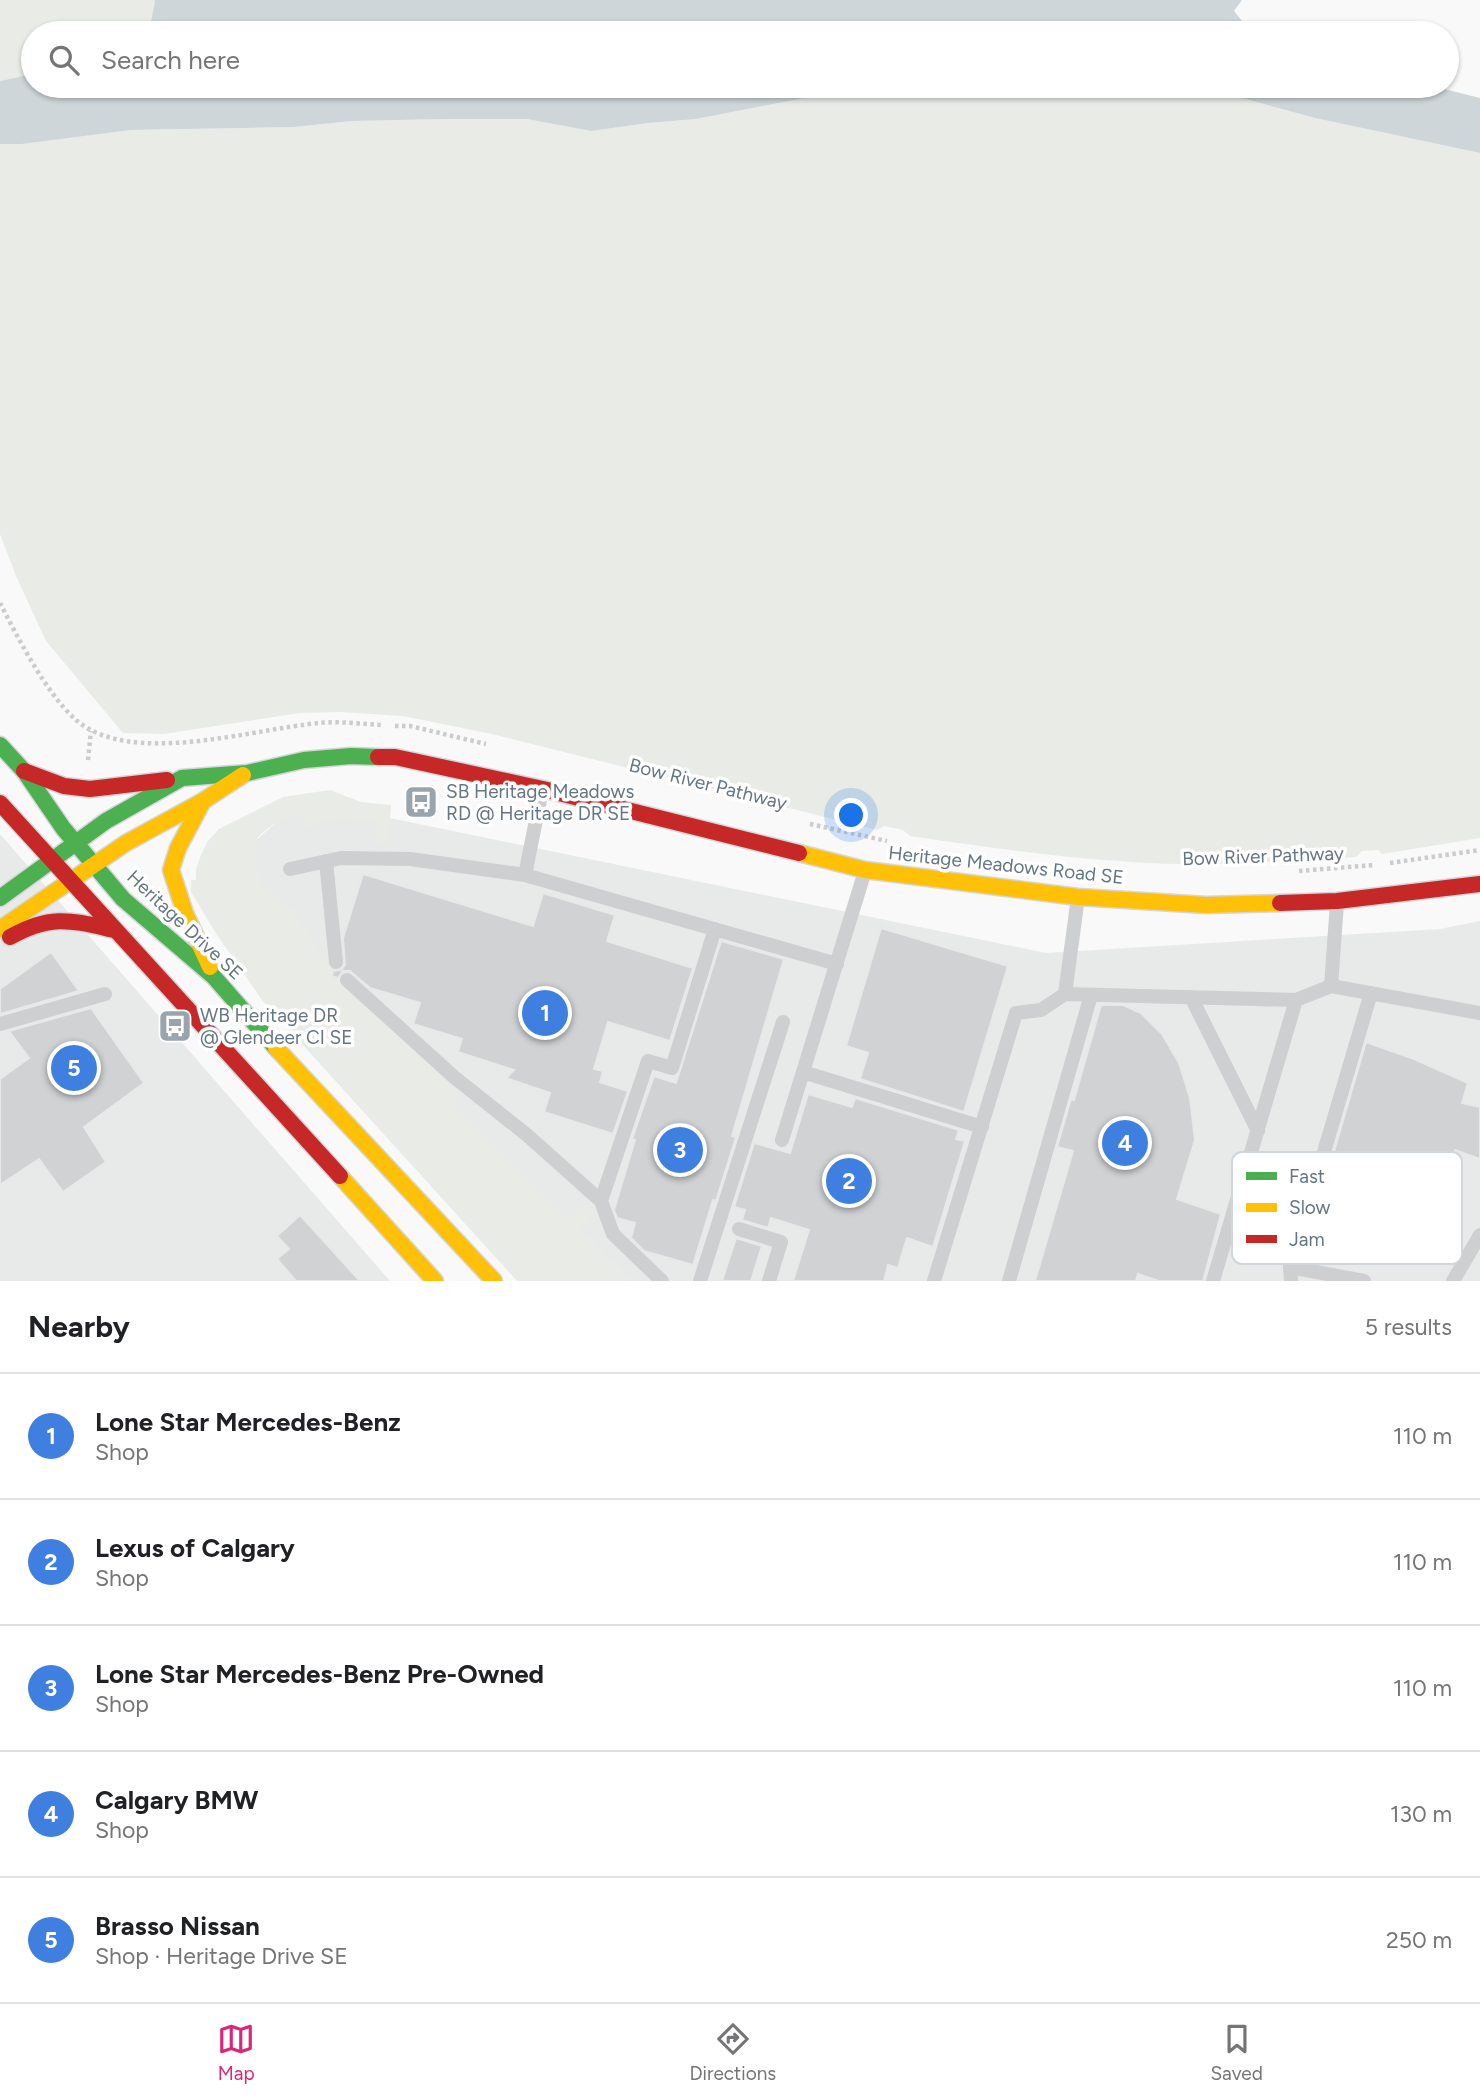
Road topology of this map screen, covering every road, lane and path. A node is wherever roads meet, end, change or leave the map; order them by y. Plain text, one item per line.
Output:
1 (0, 603) edge
2 (91, 731) junction
3 (0, 745) edge
4 (487, 745) dead end
5 (87, 766) dead end
6 (24, 771) junction
7 (247, 773) junction
8 (182, 778) junction
9 (542, 789) junction
10 (203, 801) junction
11 (0, 803) edge
12 (801, 821) dead end
13 (76, 842) junction
14 (895, 843) dead end
15 (1480, 850) edge
16 (50, 860) junction
17 (326, 861) junction
18 (93, 864) junction
19 (290, 869) dead end
20 (865, 870) junction
21 (1293, 871) dead end
22 (525, 875) junction
23 (69, 880) junction
24 (1480, 884) edge
25 (1077, 897) junction
26 (0, 898) edge
27 (1337, 901) junction
28 (0, 929) edge
29 (715, 929) junction
30 (114, 930) junction
31 (0, 943) edge
32 (336, 962) dead end
33 (836, 964) junction
34 (214, 977) junction
35 (346, 981) dead end
36 (1331, 986) junction
37 (1371, 993) junction
38 (105, 994) dead end
39 (1065, 994) junction
40 (1091, 995) junction
41 (1191, 998) junction
42 (1296, 1000) junction
43 (1480, 1013) edge
44 (783, 1022) dead end
45 (0, 1024) edge
46 (803, 1072) junction
47 (982, 1127) junction
48 (1258, 1131) junction
49 (782, 1140) dead end
50 (1252, 1152) edge
51 (1326, 1152) edge
52 (601, 1200) junction
53 (1232, 1218) edge
54 (739, 1229) dead end
55 (1480, 1235) edge
56 (1291, 1274) edge
57 (435, 1281) edge
58 (495, 1281) edge
59 (662, 1281) edge
60 (700, 1281) edge
61 (769, 1281) edge
62 (934, 1281) edge
63 (1009, 1281) edge
64 (1213, 1281) edge
65 (1364, 1281) edge
66 (1454, 1281) edge

1 - 2 path
2 - 4 path
2 - 5 path
3 - 6 main road, Heritage Drive SE
6 - 8 main road
6 - 13 main road, Heritage Drive SE
7 - 8 main road, Heritage Meadows Road SE
7 - 9 main road, Heritage Meadows Road SE
7 - 10 main road, Heritage Meadows Road SE
8 - 13 main road, Heritage Meadows Road SE
9 - 20 main road, Heritage Meadows Road SE
9 - 22 lane
10 - 18 main road, Heritage Meadows Road SE
10 - 34 main road
11 - 16 main road
12 - 14 path, Bow River Pathway
13 - 16 main road, Heritage Meadows Road SE
13 - 18 main road, Heritage Drive SE
15 - 21 path, Bow River Pathway
16 - 23 main road
16 - 26 main road, Heritage Meadows Road SE
17 - 19 lane
17 - 22 lane
17 - 32 lane
18 - 23 main road, Heritage Meadows Road SE
18 - 34 main road, Heritage Drive SE
20 - 25 main road, Heritage Meadows Road SE
20 - 33 lane
22 - 29 lane
23 - 28 main road, Heritage Meadows Road SE
23 - 30 main road
24 - 27 main road, Heritage Meadows Road SE
25 - 27 main road, Heritage Meadows Road SE
25 - 39 lane
27 - 36 lane
29 - 33 lane
29 - 52 lane
30 - 31 main road
30 - 57 main road
33 - 46 lane
34 - 58 main road, Heritage Drive SE
35 - 52 lane
36 - 37 lane
36 - 42 lane
37 - 43 lane
37 - 51 lane
38 - 45 lane
39 - 40 lane
39 - 47 lane
40 - 41 lane
40 - 63 lane
41 - 42 lane
41 - 48 lane
42 - 48 lane
44 - 60 lane
46 - 47 lane
46 - 49 lane
47 - 62 lane
48 - 50 lane
52 - 59 lane
53 - 64 lane
54 - 61 lane
55 - 66 lane
56 - 65 lane

